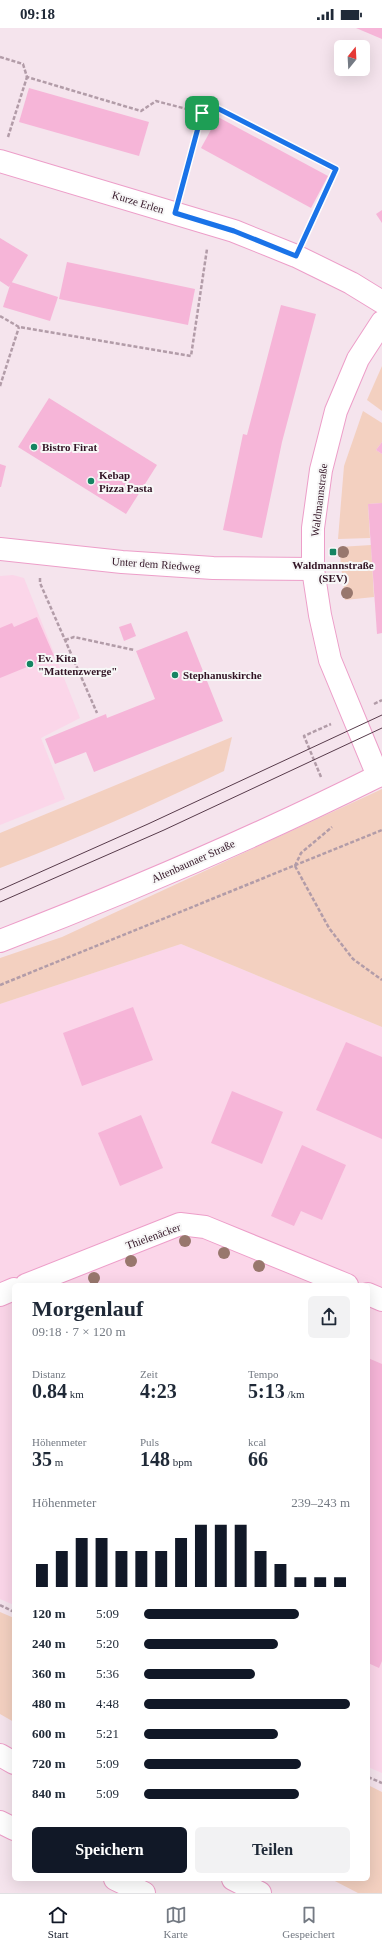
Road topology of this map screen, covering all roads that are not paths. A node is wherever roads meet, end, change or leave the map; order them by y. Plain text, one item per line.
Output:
1 (0, 161) edge
2 (382, 302) edge
3 (382, 322) edge
4 (0, 549) edge
5 (313, 569) junction
6 (380, 775) edge
7 (0, 941) edge
8 (31, 1283) edge
9 (342, 1283) edge
10 (12, 1290) edge
11 (0, 1295) edge
12 (370, 1295) edge
13 (382, 1300) edge
14 (0, 1755) edge
15 (12, 1762) edge
16 (0, 1822) edge
17 (12, 1828) edge
18 (119, 1881) edge
19 (237, 1881) edge
20 (144, 1893) edge
21 (260, 1893) edge

1 - 2 main road, Kurze Erlen
3 - 5 main road, Waldmannstraße
4 - 5 main road, Unter dem Riedweg
5 - 6 main road, Waldmannstraße
6 - 7 main road, Altenbaunaer Straße
8 - 9 main road, Thielenäcker
10 - 11 main road
12 - 13 main road
14 - 15 main road
16 - 17 main road
18 - 20 main road
19 - 21 main road

